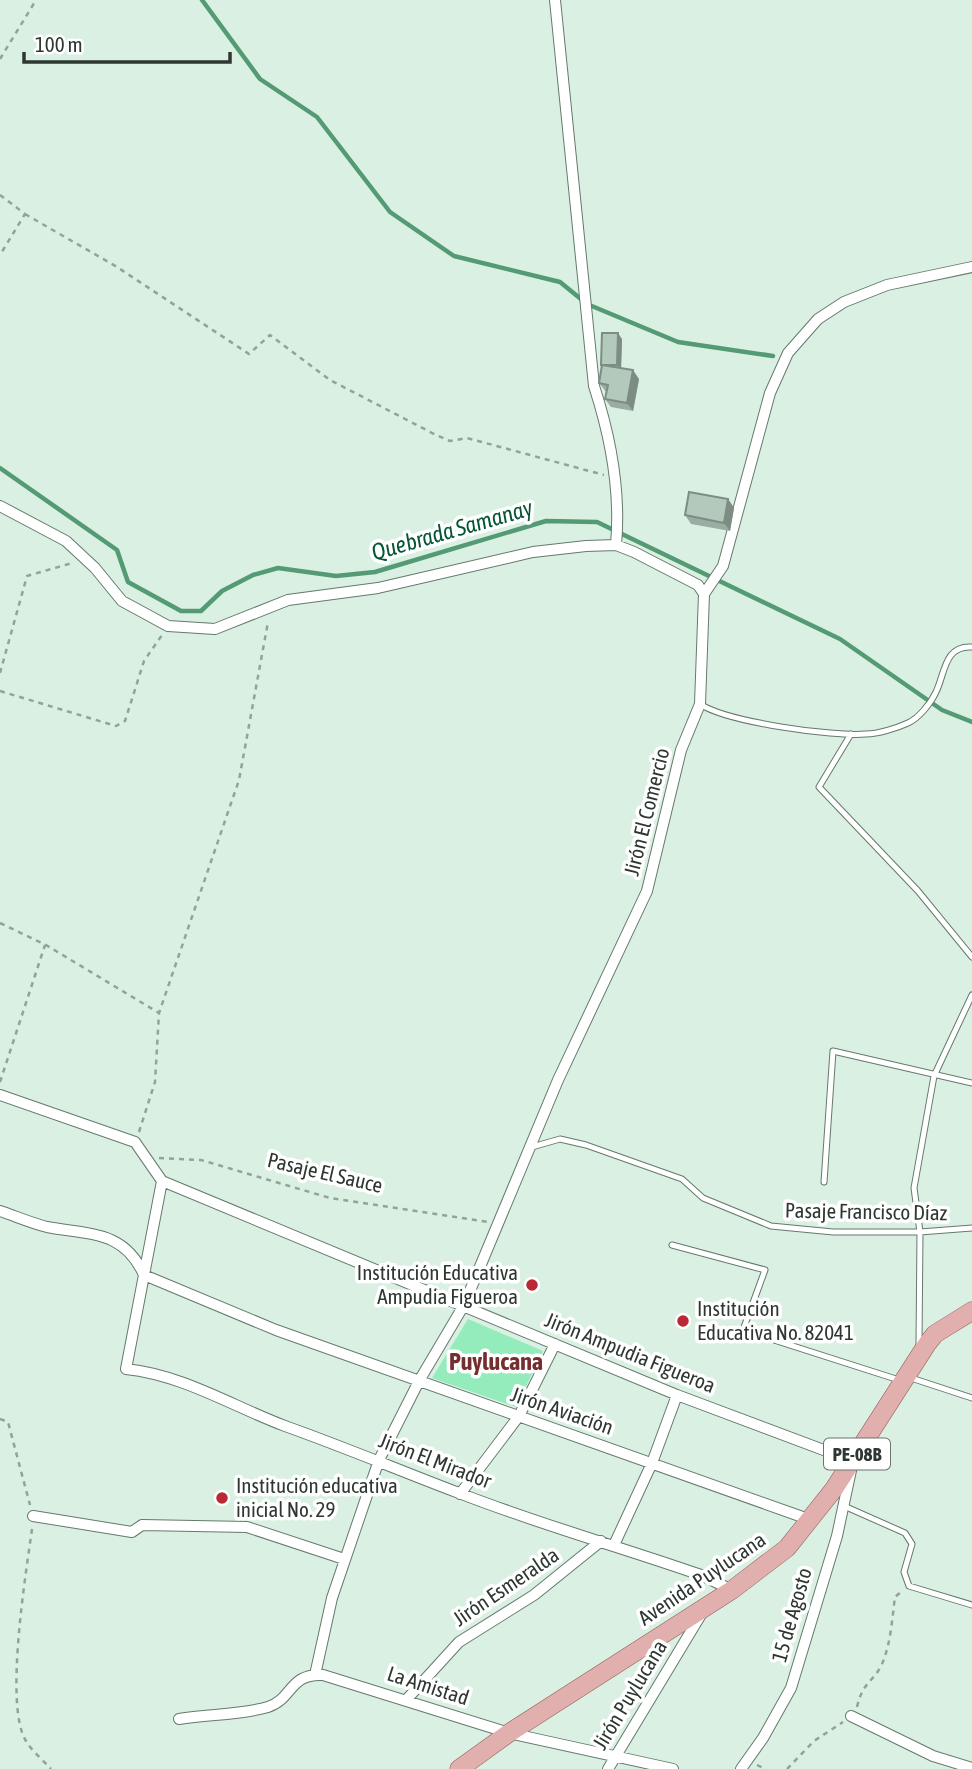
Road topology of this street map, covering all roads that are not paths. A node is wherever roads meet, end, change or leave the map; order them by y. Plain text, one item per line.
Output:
1 (555, 0) edge
2 (972, 267) edge
3 (0, 506) edge
4 (617, 537) junction
5 (707, 590) junction
6 (972, 647) edge
7 (700, 704) junction
8 (851, 734) junction
9 (972, 957) edge
10 (972, 995) edge
11 (934, 1076) junction
12 (972, 1083) edge
13 (0, 1095) edge
14 (529, 1147) junction
15 (162, 1181) junction
16 (824, 1182) dead end
17 (0, 1211) edge
18 (972, 1228) edge
19 (920, 1232) junction
20 (672, 1245) dead end
21 (144, 1275) junction
22 (464, 1305) junction
23 (972, 1311) edge
24 (555, 1344) junction
25 (919, 1356) junction
26 (904, 1378) junction
27 (419, 1381) junction
28 (677, 1395) junction
29 (972, 1398) edge
30 (519, 1416) junction
31 (379, 1460) junction
32 (853, 1461) junction
33 (652, 1463) junction
34 (460, 1494) junction
35 (844, 1506) junction
36 (33, 1516) road end
37 (811, 1520) junction
38 (601, 1541) junction
39 (614, 1545) junction
40 (344, 1559) junction
41 (732, 1590) junction
42 (972, 1605) edge
43 (707, 1606) junction
44 (315, 1675) junction
45 (407, 1699) junction
46 (851, 1716) road end
47 (179, 1719) dead end
48 (509, 1733) junction
49 (616, 1756) junction
50 (972, 1768) edge
51 (459, 1769) edge
52 (608, 1769) edge
53 (673, 1769) edge
54 (741, 1769) edge

1 - 4 street
2 - 5 street
3 - 4 street
4 - 5 street
5 - 7 street, Jirón El Comercio
6 - 8 lane
7 - 8 lane
7 - 14 street, Jirón El Comercio
8 - 9 lane
10 - 11 lane
11 - 12 lane
11 - 16 lane
11 - 19 lane
13 - 15 street
14 - 19 lane, Pasaje Francisco Díaz
14 - 22 street, Jirón El Comercio
15 - 21 street
15 - 22 street, Jirón Ampudia Figueroa
17 - 21 street
18 - 19 lane, Pasaje Francisco Díaz
19 - 25 lane
20 - 26 lane
21 - 27 street, Jirón Aviación
21 - 31 street, Jirón El Mirador
22 - 24 street, Jirón Ampudia Figueroa
22 - 27 street, Jirón El Comercio
23 - 25 main road, Avenida Puylucana / PE-08B
24 - 28 street, Jirón Ampudia Figueroa
24 - 30 street
25 - 26 main road, Avenida Puylucana / PE-08B
26 - 29 lane
26 - 32 main road, Avenida Puylucana / PE-08B
27 - 30 street, Jirón Aviación
27 - 31 street
28 - 32 street, Jirón Ampudia Figueroa
28 - 33 street
30 - 33 street, Jirón Aviación
30 - 34 street
31 - 34 street, Jirón El Mirador
31 - 40 street
32 - 35 street, 15 de Agosto
32 - 37 main road, Avenida Puylucana / PE-08B
33 - 37 street, Jirón Aviación
33 - 39 street
34 - 38 street, Jirón El Mirador
35 - 42 lane
35 - 54 street, 15 de Agosto
36 - 40 street
37 - 41 main road, Avenida Puylucana / PE-08B
38 - 39 street, Jirón El Mirador
38 - 45 street, Jirón Esmeralda
39 - 41 street, Jirón El Mirador
40 - 44 street
41 - 43 main road, Avenida Puylucana / PE-08B
43 - 48 main road, Avenida Puylucana / PE-08B
43 - 49 street, Jirón Puylucana
44 - 45 street, La Amistad
44 - 47 street
45 - 48 street, La Amistad
46 - 50 street
48 - 49 street, La Amistad
48 - 51 main road, Avenida Puylucana / PE-08B
49 - 52 street, Jirón Puylucana
49 - 53 street, La Amistad

